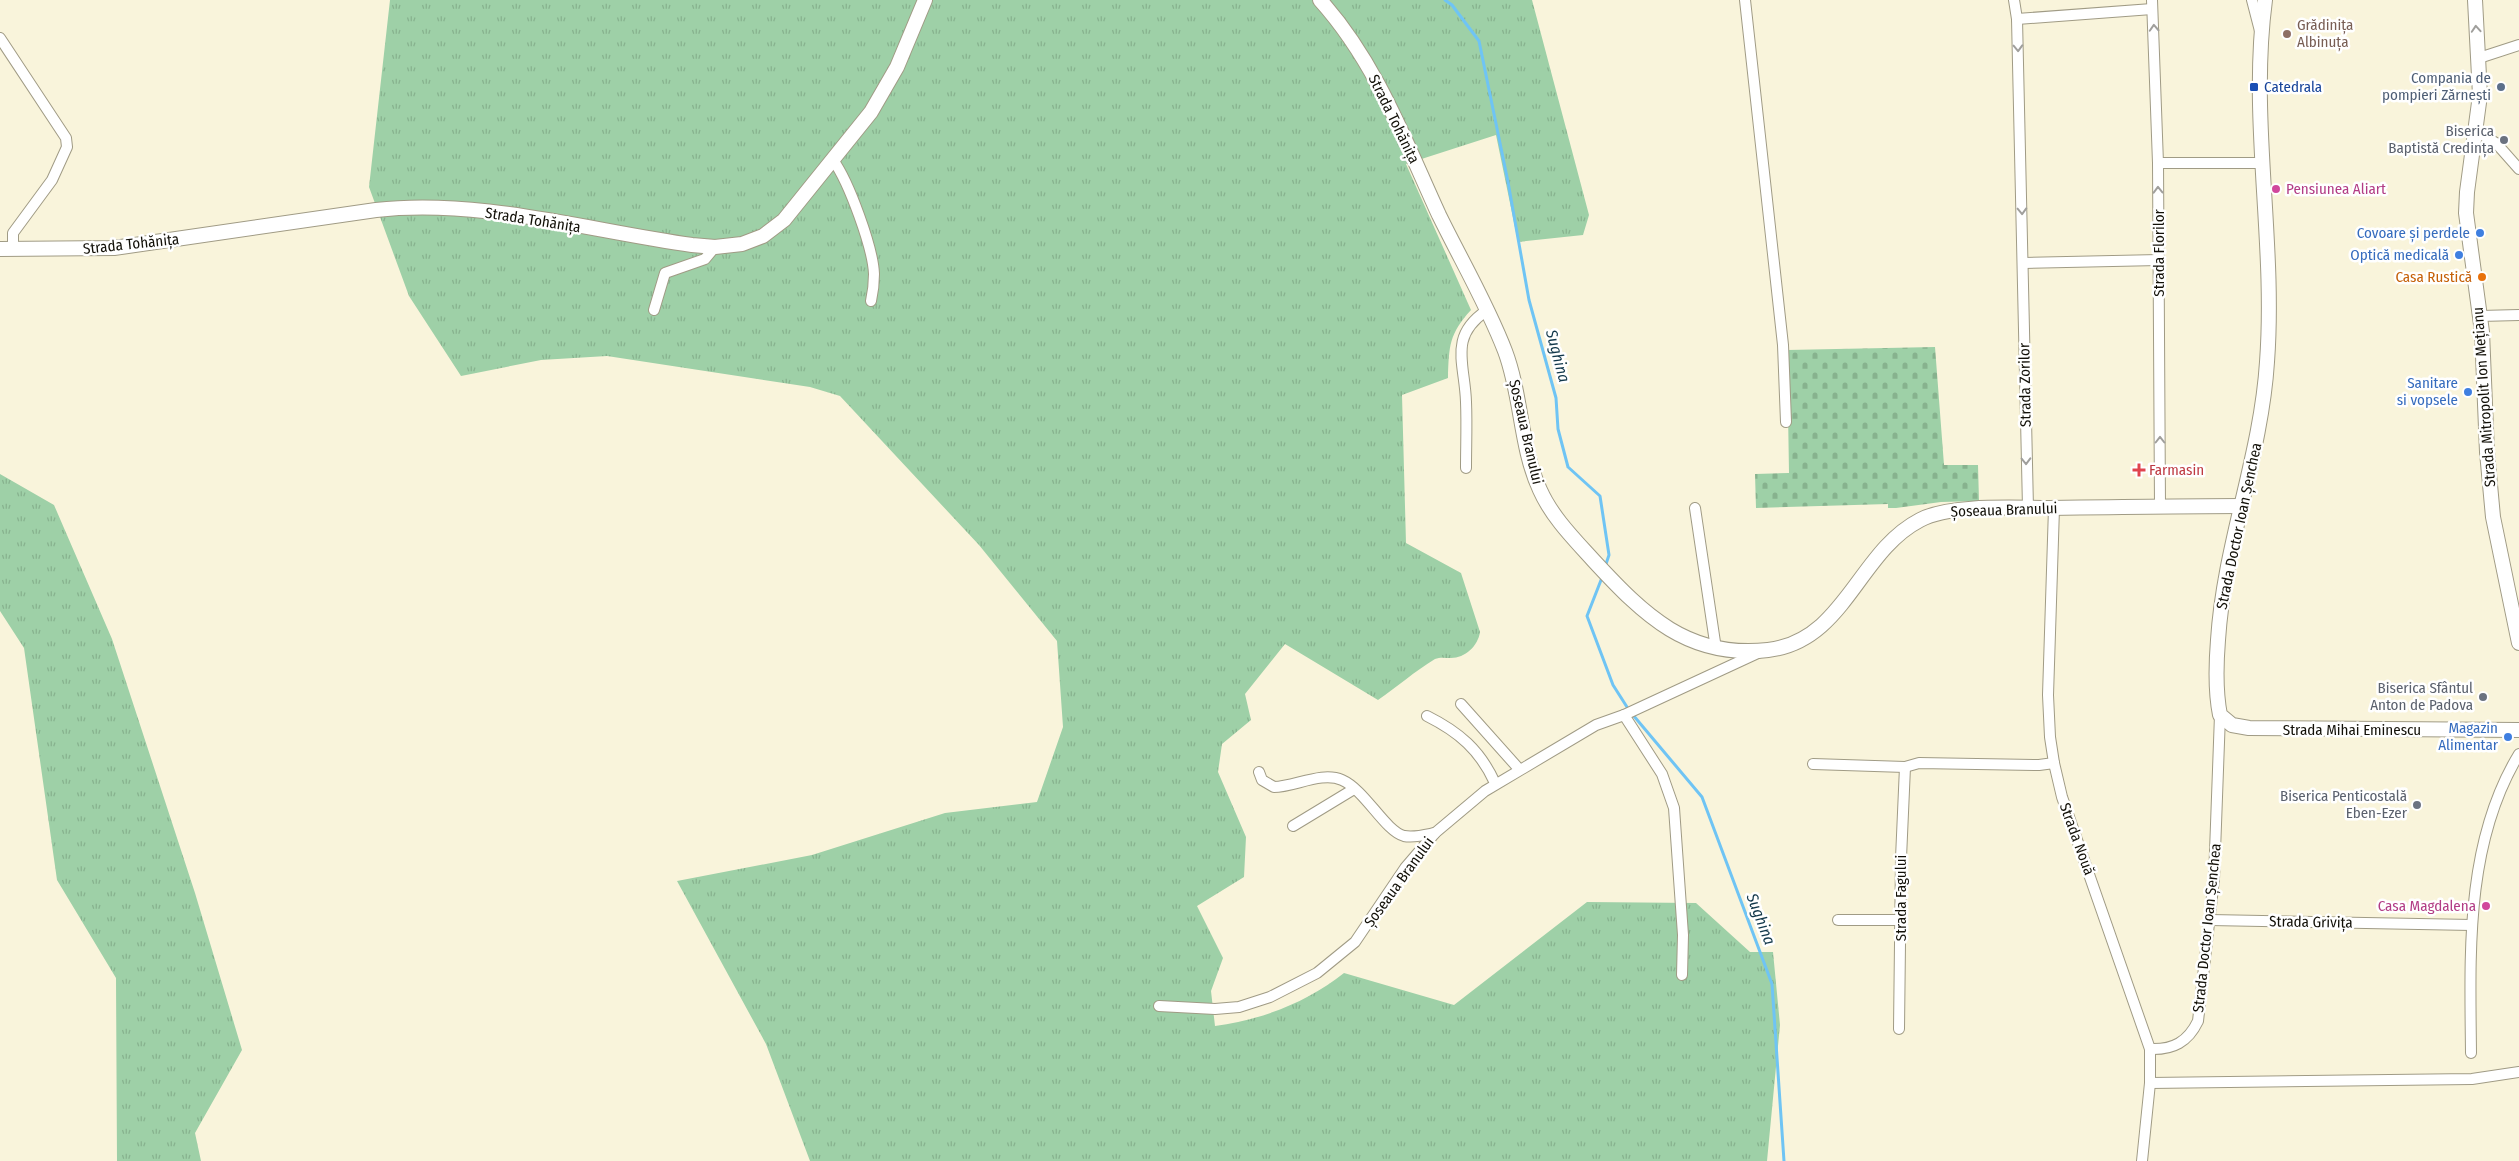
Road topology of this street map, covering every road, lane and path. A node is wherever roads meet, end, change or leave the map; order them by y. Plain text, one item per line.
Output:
1 (925, 0) edge
2 (1320, 0) edge
3 (1744, 0) edge
4 (2014, 0) edge
5 (2252, 0) edge
6 (2265, 0) edge
7 (2475, 0) edge
8 (2152, 5) edge
9 (2017, 19) junction
10 (2261, 34) junction
11 (0, 38) edge
12 (2519, 45) edge
13 (2479, 58) junction
14 (2477, 132) junction
15 (833, 160) junction
16 (2158, 163) junction
17 (2263, 163) junction
18 (2519, 169) edge
19 (1454, 246) joint
20 (715, 247) junction
21 (6, 249) edge
22 (2159, 260) junction
23 (2024, 262) junction
24 (870, 301) dead end
25 (654, 310) dead end
26 (1486, 311) junction
27 (2519, 315) edge
28 (2480, 316) junction
29 (1786, 422) dead end
30 (1466, 468) dead end
31 (2160, 506) junction
32 (2240, 506) junction
33 (1695, 508) dead end
34 (2028, 508) junction
35 (2054, 508) junction
36 (2519, 643) edge
37 (1716, 649) junction
38 (1763, 650) junction
39 (1461, 704) dead end
40 (1624, 714) junction
41 (2220, 715) junction
42 (1426, 716) dead end
43 (2519, 730) edge
44 (2519, 754) edge
45 (2054, 763) junction
46 (1813, 764) dead end
47 (1905, 767) junction
48 (1519, 769) junction
49 (1259, 772) dead end
50 (1495, 783) junction
51 (1354, 789) junction
52 (1293, 826) dead end
53 (1435, 833) junction
54 (1838, 920) dead end
55 (1900, 920) junction
56 (2210, 920) junction
57 (2472, 925) junction
58 (1682, 975) dead end
59 (1159, 1006) dead end
60 (1899, 1029) dead end
61 (2150, 1049) junction
62 (2471, 1053) dead end
63 (2519, 1072) edge
64 (2150, 1083) junction
65 (2142, 1161) edge

1 - 15 main road, Strada Tohănița
2 - 19 main road, Strada Tohănița
3 - 29 street
4 - 9 street, Strada Zorilor
5 - 10 street
6 - 10 main road, Strada Doctor Ioan Șenchea
13 -> 7 main road, Strada Mitropolit Ion Mețianu
8 - 9 street
16 -> 8 street, Strada Florilor
9 -> 23 street, Strada Zorilor
10 - 17 main road, Strada Doctor Ioan Șenchea
11 - 21 street, Strada Tohănița
12 - 13 street
13 - 14 main road, Strada Mitropolit Ion Mețianu
14 - 18 street
14 - 28 main road, Strada Mitropolit Ion Mețianu
15 - 20 main road, Strada Tohănița
15 - 24 street
16 - 17 street
22 -> 16 street, Strada Florilor
17 - 32 main road, Strada Doctor Ioan Șenchea
19 - 26 main road, Șoseaua Branului
20 - 21 main road, Strada Tohănița
20 - 25 street
22 - 23 street
31 -> 22 street, Strada Florilor
23 -> 34 street, Strada Zorilor
26 - 30 street
26 - 37 main road, Șoseaua Branului
27 - 28 street
28 - 36 main road, Strada Mitropolit Ion Mețianu
31 - 32 main road, Șoseaua Branului
31 - 35 main road, Șoseaua Branului
32 - 41 main road, Strada Doctor Ioan Șenchea
33 - 37 street
34 - 35 main road, Șoseaua Branului
34 - 38 main road, Șoseaua Branului
35 - 45 street, Strada Nouă
37 - 38 main road, Șoseaua Branului
38 - 40 street, Șoseaua Branului
39 - 48 street
40 - 48 street, Șoseaua Branului
40 - 58 street
41 - 43 main road, Strada Mihai Eminescu
41 - 56 street, Strada Doctor Ioan Șenchea
42 - 50 street
44 - 57 street
45 - 47 street
45 - 61 street, Strada Nouă
46 - 47 street
47 - 55 street, Strada Fagului
48 - 50 street, Șoseaua Branului
49 - 51 street
50 - 53 street, Șoseaua Branului
51 - 52 street
51 - 53 street
53 - 59 street, Șoseaua Branului
54 - 55 street
55 - 60 street, Strada Fagului
56 - 57 street, Strada Grivița
56 - 61 street, Strada Doctor Ioan Șenchea
57 - 62 street
61 - 64 street, Strada Nouă
63 - 64 street
64 - 65 street, Strada Nouă

